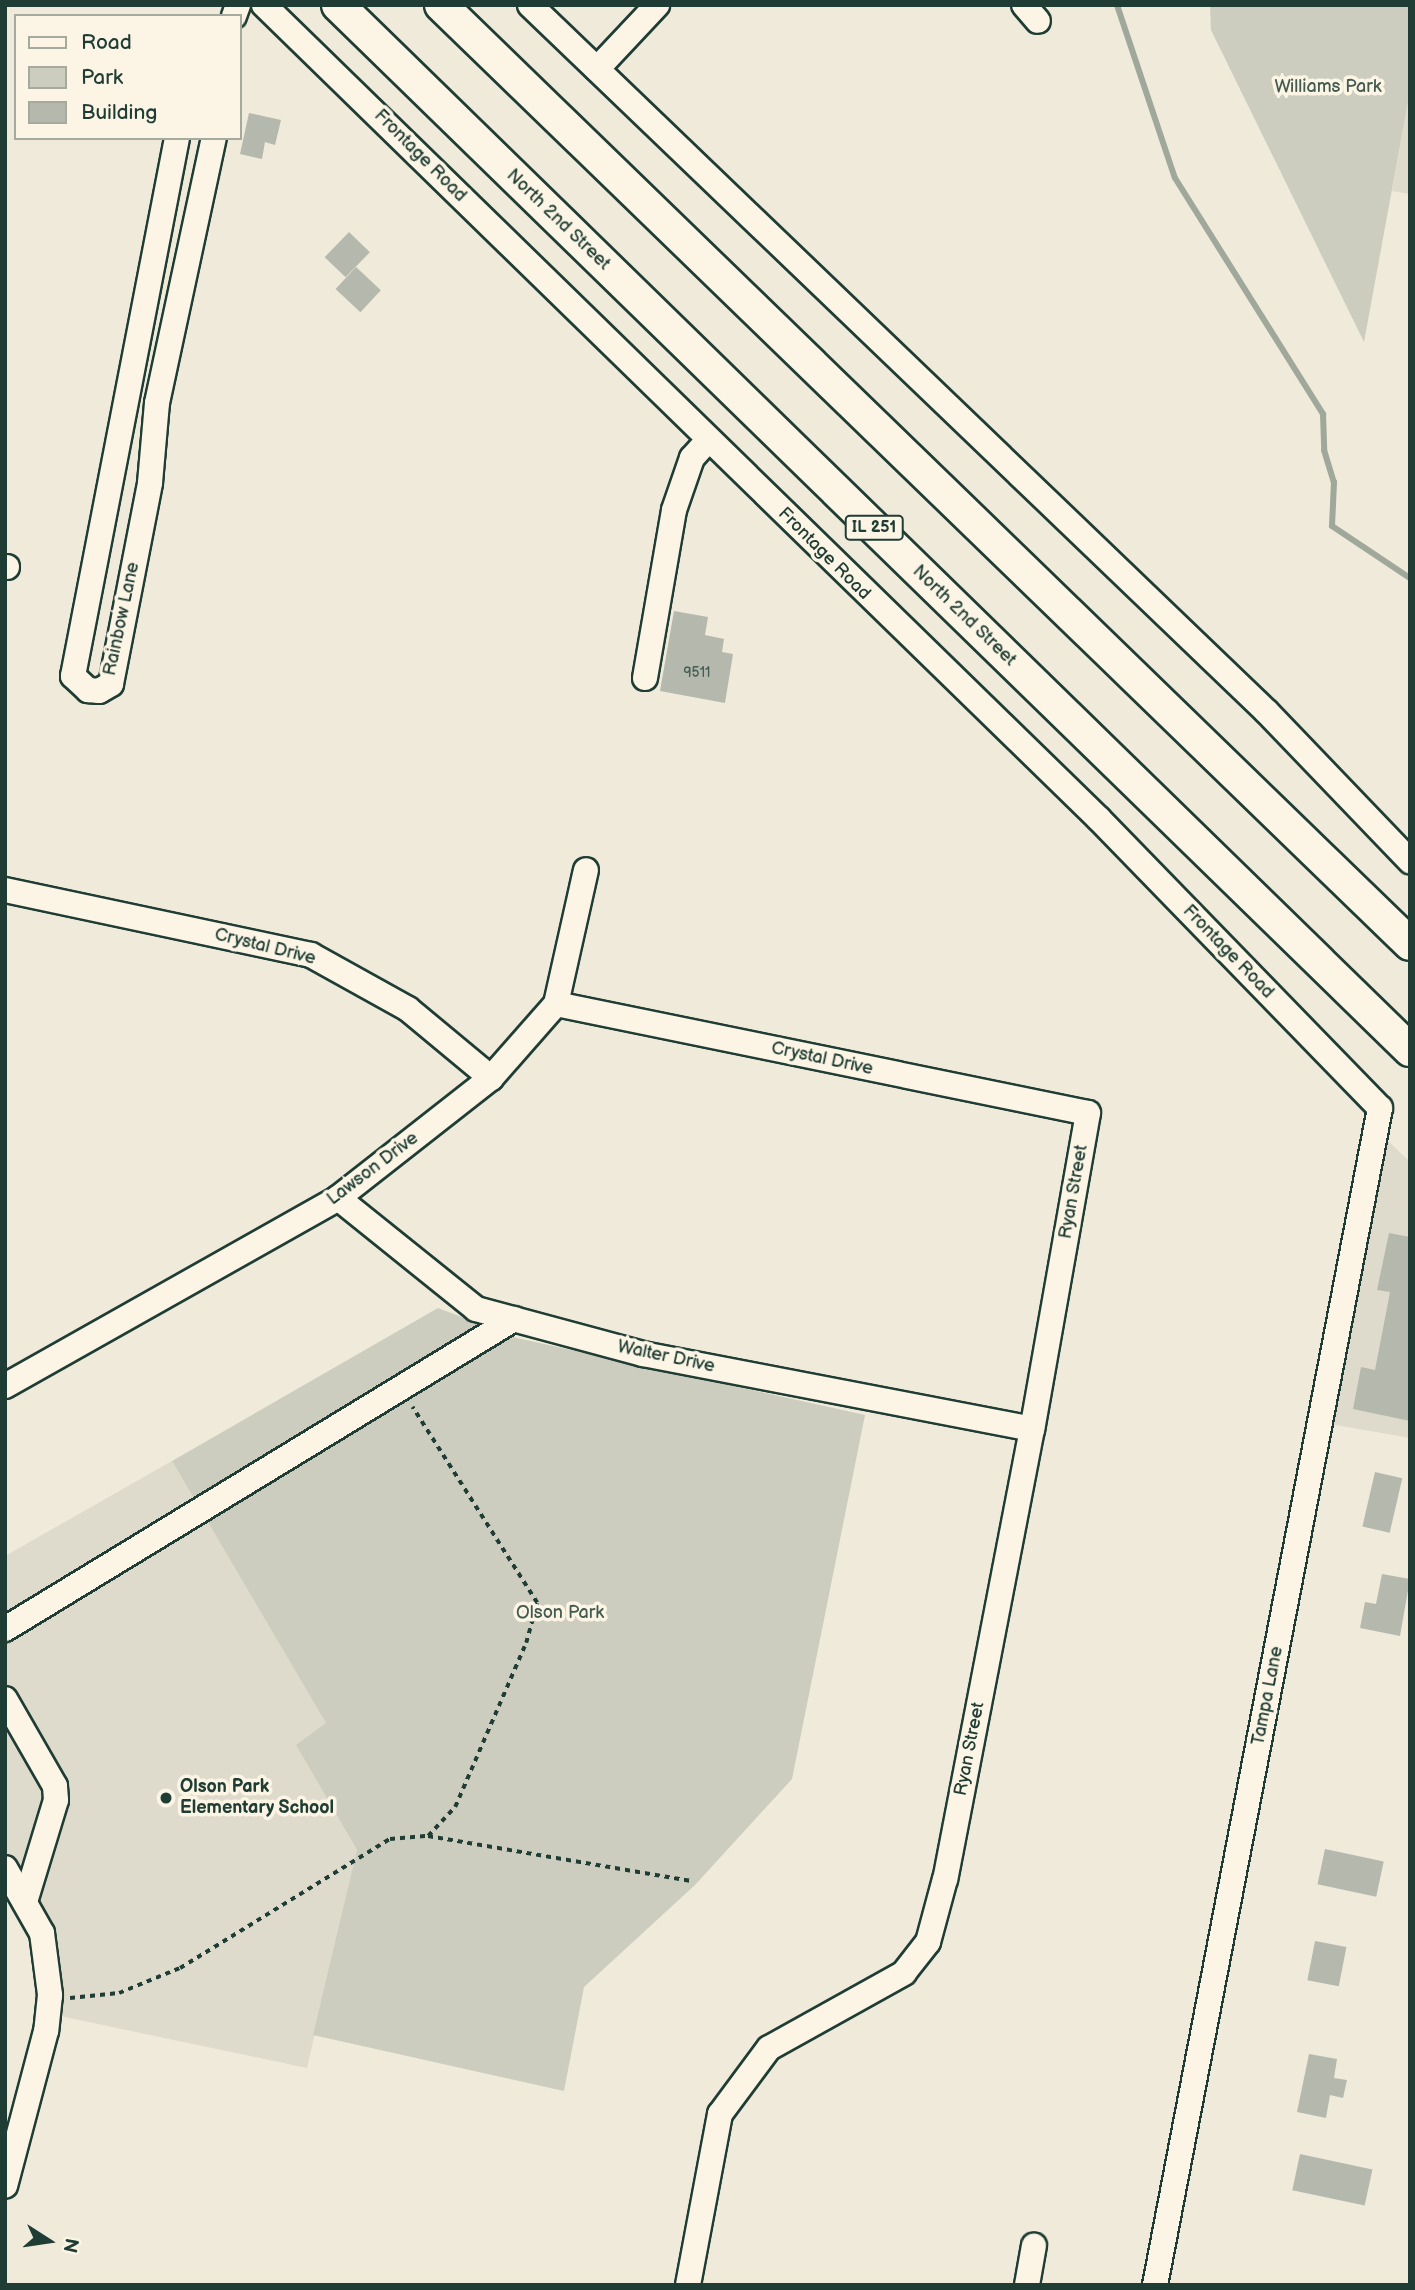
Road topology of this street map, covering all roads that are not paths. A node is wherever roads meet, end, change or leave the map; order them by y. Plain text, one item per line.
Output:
1 (264, 5) edge
2 (338, 5) edge
3 (441, 5) edge
4 (530, 5) edge
5 (657, 5) edge
6 (597, 69) junction
7 (177, 140) edge
8 (214, 140) edge
9 (708, 440) junction
10 (645, 678) dead end
11 (1410, 861) edge
12 (586, 870) dead end
13 (5, 890) edge
14 (1410, 944) edge
15 (556, 1004) junction
16 (1410, 1050) edge
17 (491, 1079) junction
18 (1380, 1108) joint
19 (1088, 1114) joint
20 (338, 1198) junction
21 (514, 1319) junction
22 (5, 1386) edge
23 (1032, 1429) junction
24 (5, 1629) edge
25 (5, 1699) edge
26 (5, 1868) edge
27 (24, 1902) junction
28 (5, 2186) edge
29 (1034, 2246) dead end
30 (688, 2285) edge
31 (1027, 2285) edge
32 (1155, 2285) edge

1 - 9 street, Frontage Road
2 - 16 main road, North 2nd Street / IL 251
3 - 14 main road
4 - 6 street
5 - 6 street
6 - 11 street
7 - 8 street, Rainbow Lane
9 - 10 street
9 - 18 street, Frontage Road
12 - 15 street, Lawson Drive
13 - 17 street, Crystal Drive
15 - 17 street, Lawson Drive
15 - 19 street, Crystal Drive
17 - 20 street, Lawson Drive
18 - 32 street, Tampa Lane
19 - 23 street, Ryan Street
20 - 21 street, Walter Drive
20 - 22 street, Lawson Drive
21 - 23 street, Walter Drive
21 - 24 street
23 - 30 street, Ryan Street
25 - 27 street
26 - 27 street
27 - 28 street
29 - 31 street

